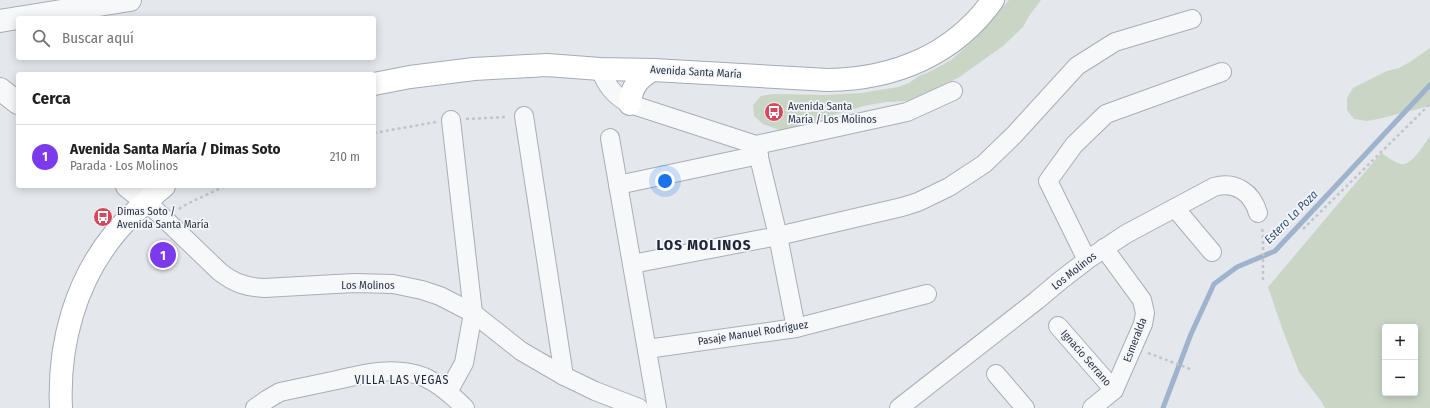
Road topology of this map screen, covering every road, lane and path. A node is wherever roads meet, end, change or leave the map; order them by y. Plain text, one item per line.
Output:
1 (130, 0) edge
2 (993, 0) edge
3 (94, 3) edge
4 (28, 16) edge
5 (16, 18) edge
6 (1192, 19) dead end
7 (0, 21) edge
8 (600, 69) junction
9 (653, 70) junction
10 (1222, 72) dead end
11 (376, 84) edge
12 (0, 89) edge
13 (953, 90) dead end
14 (16, 101) edge
15 (630, 104) junction
16 (1430, 104) edge
17 (524, 116) dead end
18 (451, 120) dead end
19 (610, 138) dead end
20 (758, 150) junction
21 (618, 184) junction
22 (130, 188) edge
23 (162, 188) edge
24 (221, 188) edge
25 (146, 201) junction
26 (1175, 208) junction
27 (1258, 213) dead end
28 (166, 220) junction
29 (1304, 229) dead end
30 (1263, 233) dead end
31 (778, 236) junction
32 (1104, 248) junction
33 (1212, 252) dead end
34 (1087, 260) junction
35 (632, 264) junction
36 (1263, 281) dead end
37 (927, 294) dead end
38 (473, 313) junction
39 (1058, 326) dead end
40 (796, 328) junction
41 (647, 349) junction
42 (1158, 357) dead end
43 (1193, 370) dead end
44 (996, 374) dead end
45 (564, 376) junction
46 (1114, 390) junction
47 (448, 392) junction
48 (61, 408) edge
49 (255, 408) edge
50 (465, 408) edge
51 (639, 408) edge
52 (657, 408) edge
53 (899, 408) edge
54 (1025, 408) edge
55 (1092, 408) edge

1 - 3 street
2 - 9 main road, Avenida Santa María
3 - 4 street
5 - 7 street
6 - 31 street
8 - 9 main road, Avenida Santa María
8 - 11 main road, Avenida Santa María
8 - 15 street
9 - 15 main road
10 - 34 street
12 - 14 street
13 - 20 street
15 - 20 street
16 - 29 path
17 - 45 street
18 - 38 street
19 - 21 street
20 - 21 street
20 - 31 street
21 - 35 street
22 - 25 street
23 - 25 main road
24 - 28 path
25 - 28 street, Los Molinos
25 - 48 main road
26 - 27 street, Los Molinos
26 - 32 street, Los Molinos
26 - 33 street
28 - 38 street, Los Molinos
30 - 36 path
31 - 35 street
31 - 40 street
32 - 34 street, Los Molinos
32 - 46 street, Esmeralda
34 - 53 street, Los Molinos
35 - 41 street
37 - 40 street, Pasaje Manuel Rodríguez
38 - 45 street, Los Molinos
38 - 47 street
39 - 46 street, Ignacio Serrano
40 - 41 street, Pasaje Manuel Rodríguez
41 - 52 street
42 - 43 path
44 - 54 street
45 - 51 street, Los Molinos
46 - 55 street, Esmeralda
47 - 49 street
47 - 50 street

